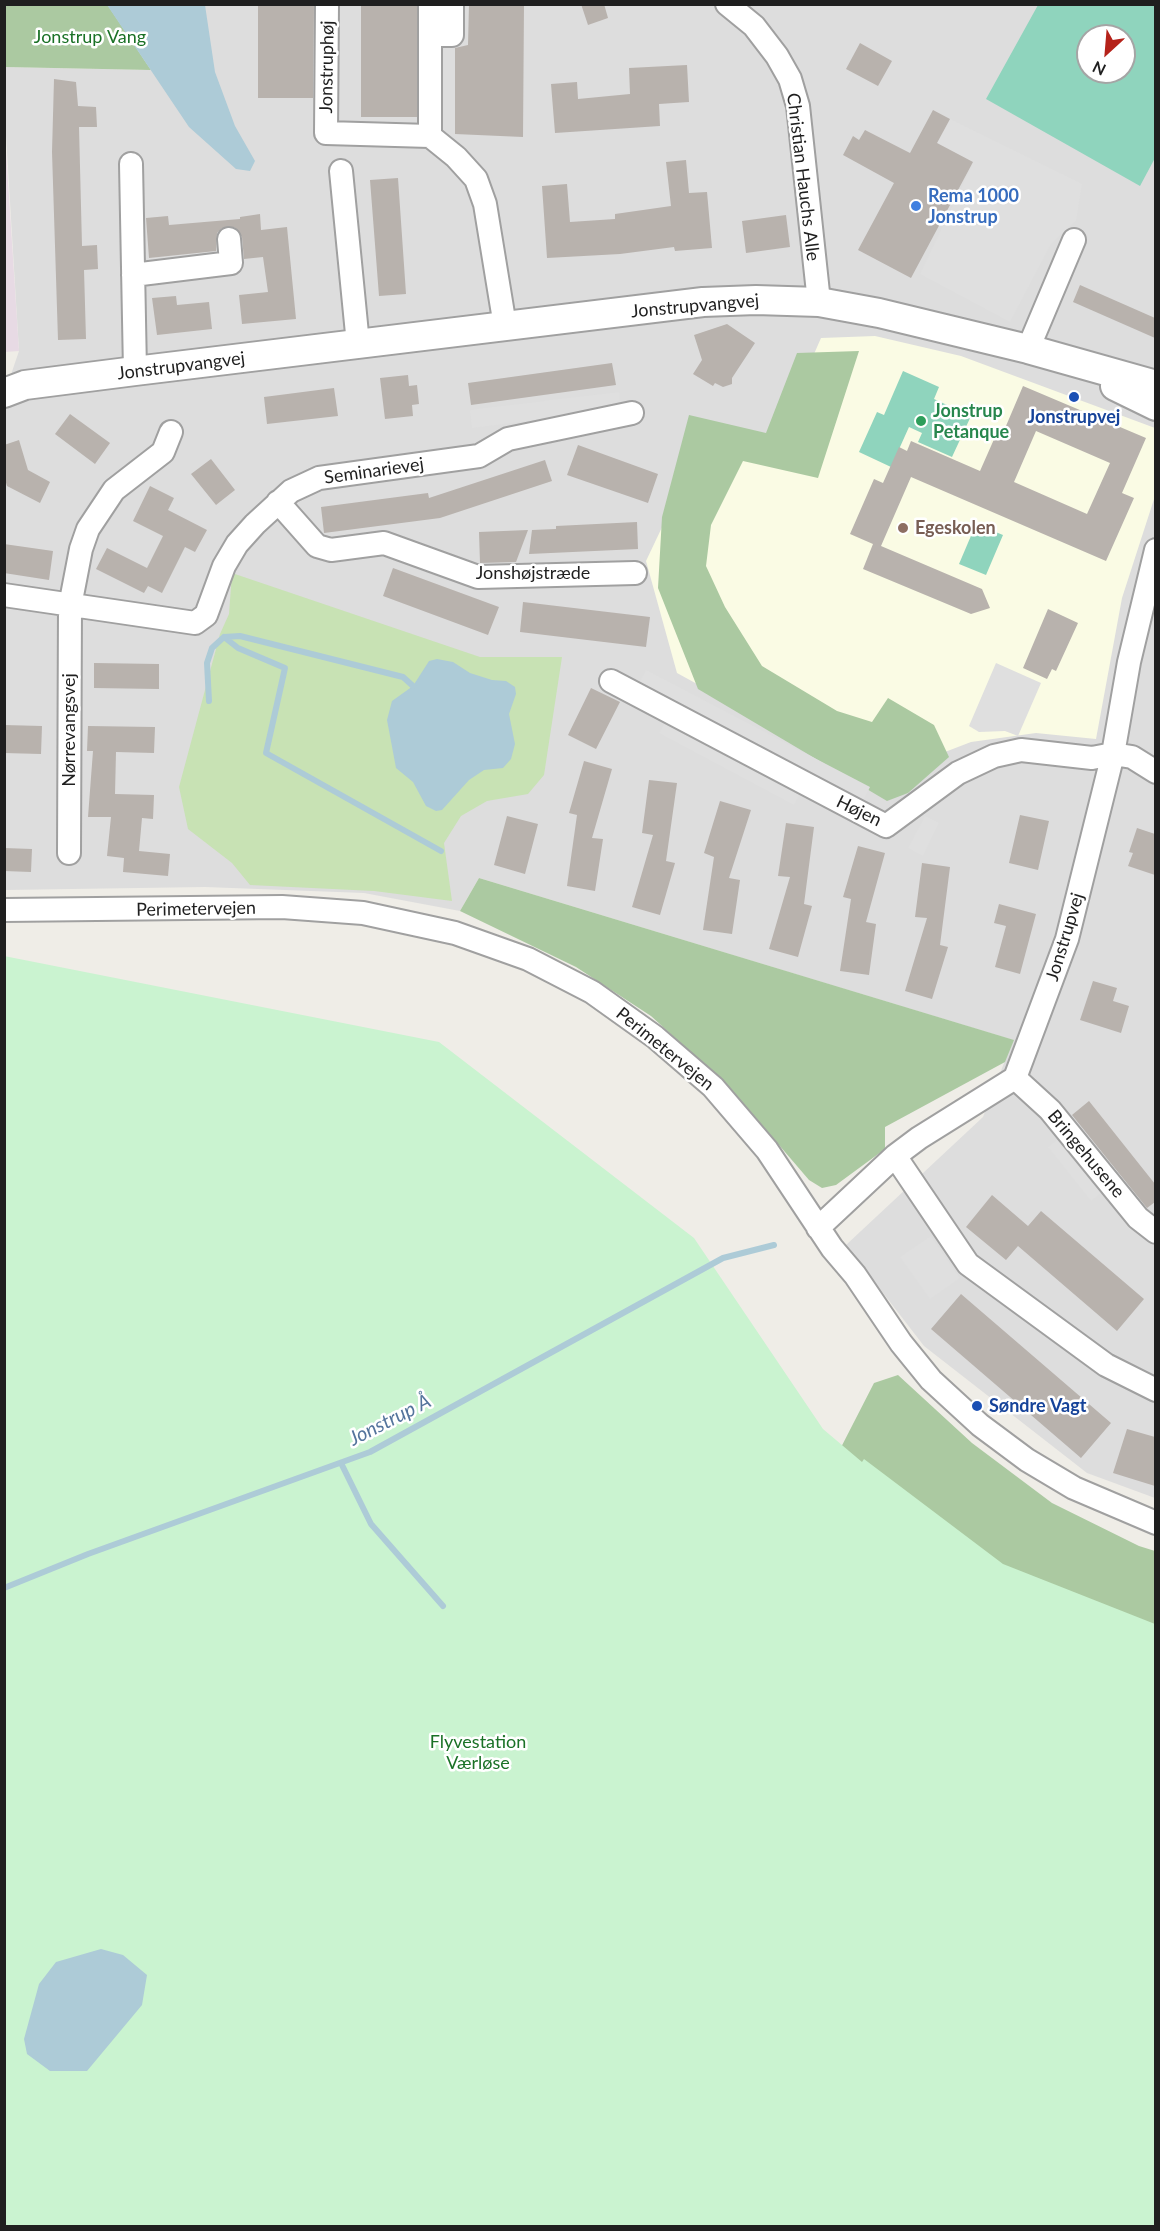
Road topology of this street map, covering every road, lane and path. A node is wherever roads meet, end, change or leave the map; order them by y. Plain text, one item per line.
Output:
1 (327, 4) edge
2 (430, 4) edge
3 (452, 4) edge
4 (727, 4) edge
5 (430, 35) junction
6 (430, 136) junction
7 (131, 164) dead end
8 (341, 171) dead end
9 (229, 239) dead end
10 (1074, 240) dead end
11 (133, 275) junction
12 (819, 302) junction
13 (505, 326) junction
14 (358, 344) junction
15 (1028, 349) junction
16 (1089, 367) junction
17 (135, 371) junction
18 (1155, 385) edge
19 (4, 393) edge
20 (1155, 406) edge
21 (632, 413) dead end
22 (171, 432) dead end
23 (278, 502) junction
24 (1155, 550) edge
25 (635, 573) dead end
26 (4, 595) edge
27 (70, 606) junction
28 (611, 681) dead end
29 (1113, 754) junction
30 (1155, 772) edge
31 (69, 853) dead end
32 (4, 910) edge
33 (1015, 1078) junction
34 (895, 1156) junction
35 (818, 1228) junction
36 (1155, 1232) edge
37 (1155, 1390) edge
38 (1155, 1523) edge

1 - 6 street, Jonstruphøj
2 - 5 street
3 - 5 street
4 - 12 street, Christian Hauchs Alle
5 - 6 street
6 - 13 street
7 - 11 street
8 - 14 street
9 - 11 street
10 - 15 street
11 - 17 street
12 - 13 street, Jonstrupvangvej
12 - 15 street, Jonstrupvangvej
13 - 14 street, Jonstrupvangvej
14 - 17 street, Jonstrupvangvej
15 - 16 street, Jonstrupvangvej
16 - 18 street, Jonstrupvangvej
16 - 20 street, Jonstrupvangvej
17 - 19 street, Jonstrupvangvej
21 - 23 street, Seminarievej
22 - 27 street, Nørrevangsvej
23 - 25 street, Jonshøjstræde
23 - 27 street, Seminarievej
24 - 29 street, Jonstrupvej
26 - 27 street, Seminarievej
27 - 31 street, Nørrevangsvej
28 - 29 street, Højen
29 - 30 street
29 - 33 street, Jonstrupvej
32 - 35 street, Perimetervejen
33 - 34 street
33 - 36 street, Bringehusene
34 - 35 street
34 - 37 street
35 - 38 street, Perimetervejen

